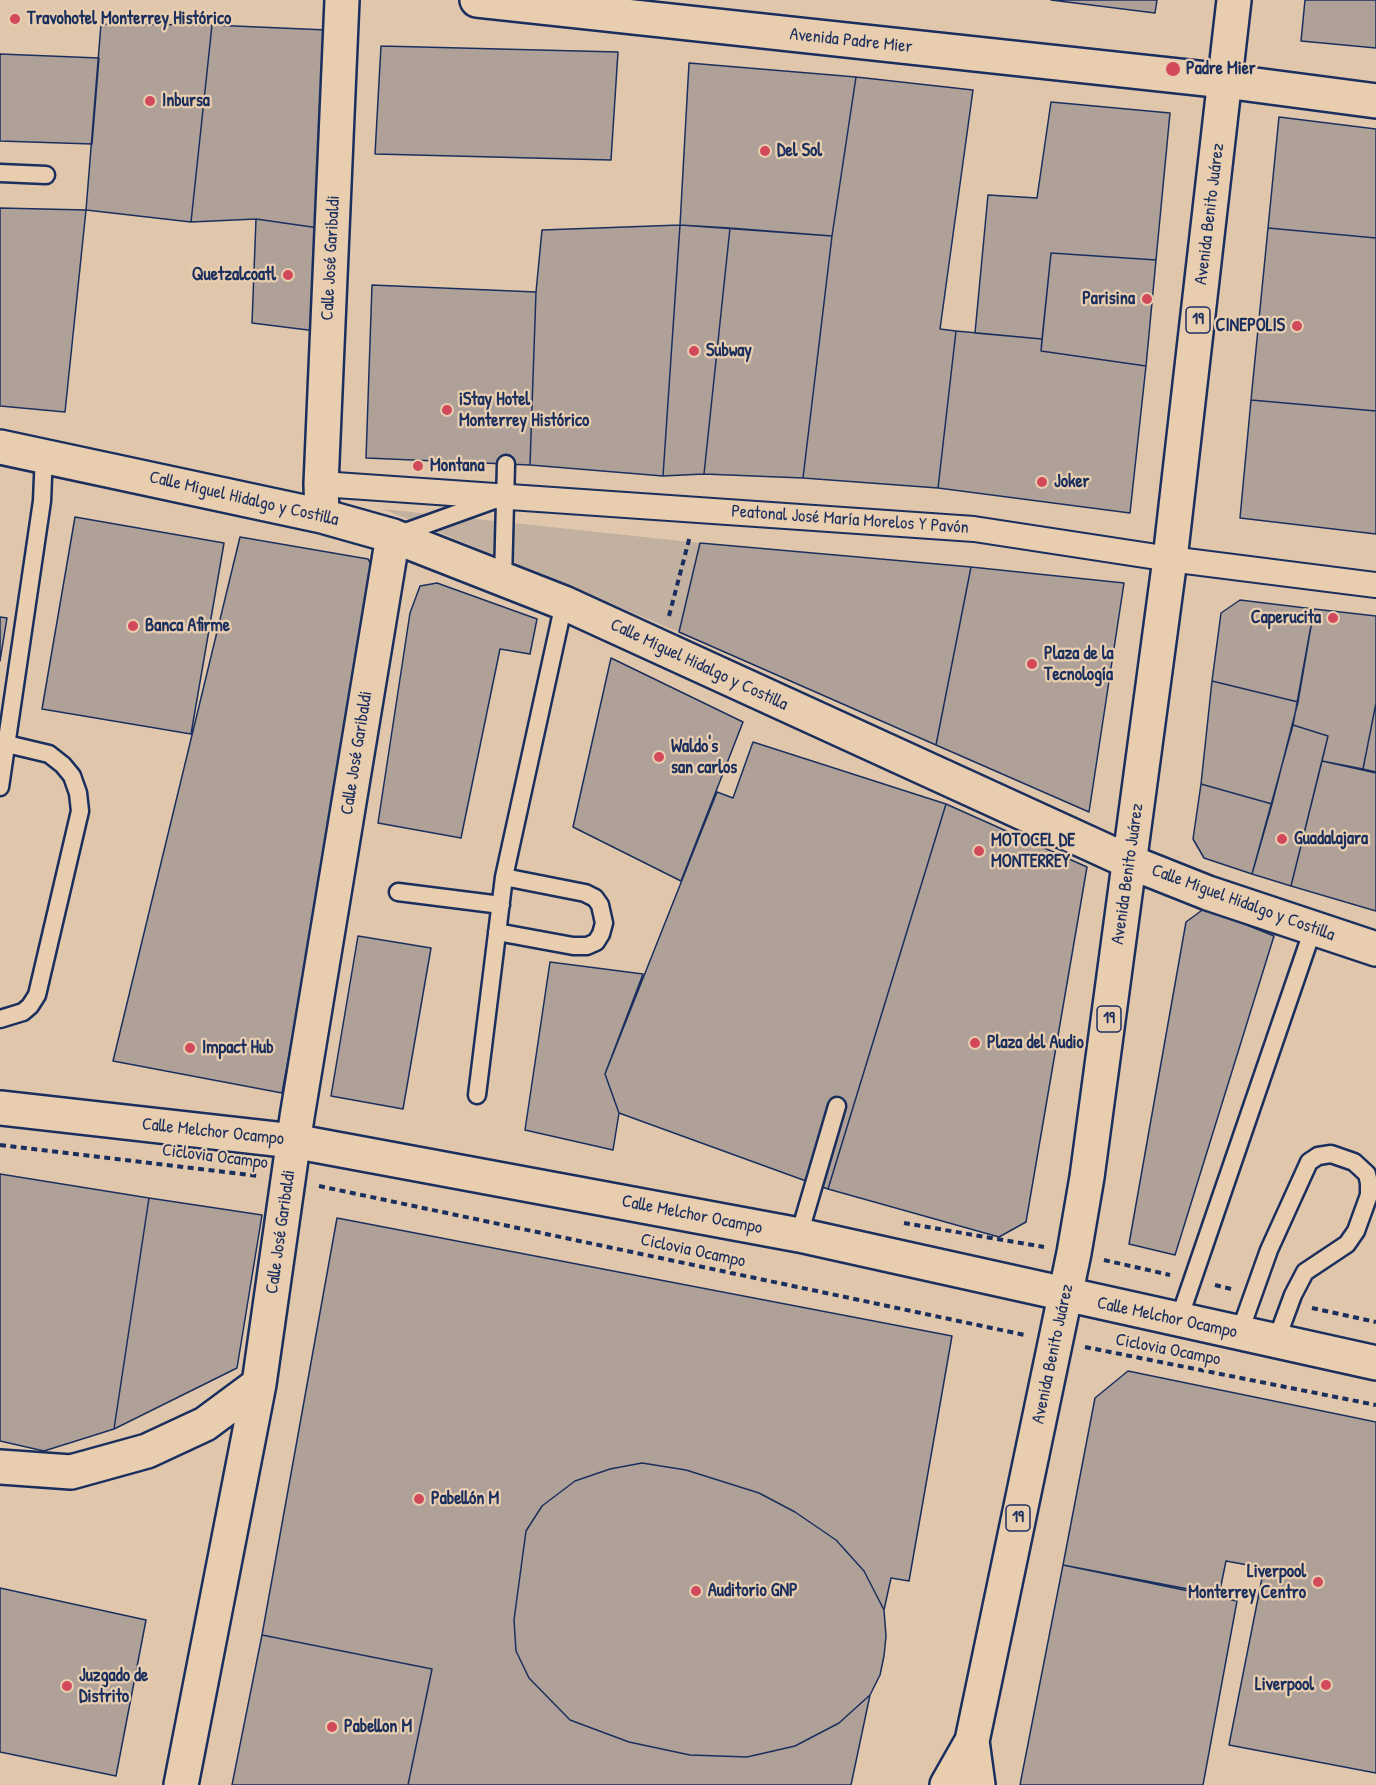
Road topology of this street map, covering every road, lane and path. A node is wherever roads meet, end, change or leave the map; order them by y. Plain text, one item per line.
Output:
1 (342, 0) edge
2 (477, 0) edge
3 (1234, 0) edge
4 (1225, 81) junction
5 (1376, 101) edge
6 (0, 173) edge
7 (46, 175) dead end
8 (0, 447) edge
9 (44, 454) junction
10 (506, 464) dead end
11 (321, 484) junction
12 (506, 496) junction
13 (698, 509) junction
14 (322, 516) junction
15 (393, 536) junction
16 (1170, 559) junction
17 (503, 579) junction
18 (1376, 585) edge
19 (564, 603) junction
20 (660, 647) junction
21 (7, 744) junction
22 (0, 787) edge
23 (1130, 862) junction
24 (504, 877) junction
25 (398, 892) dead end
26 (501, 905) junction
27 (1314, 929) junction
28 (497, 932) junction
29 (1376, 949) edge
30 (0, 1019) edge
31 (477, 1095) dead end
32 (837, 1106) dead end
33 (0, 1108) edge
34 (293, 1141) junction
35 (0, 1145) edge
36 (289, 1180) junction
37 (799, 1235) junction
38 (1065, 1296) junction
39 (1179, 1319) junction
40 (1239, 1334) junction
41 (1055, 1341) junction
42 (1276, 1341) junction
43 (1376, 1363) edge
44 (259, 1384) junction
45 (1376, 1406) edge
46 (0, 1467) edge
47 (972, 1741) junction
48 (181, 1785) edge
49 (947, 1785) edge
50 (978, 1785) edge

1 - 11 street, Calle José Garibaldi
2 - 4 street, Avenida Padre Mier
3 - 4 street, Avenida Benito Juárez / 19
4 - 5 street, Avenida Padre Mier
4 - 16 street, Avenida Benito Juárez / 19
6 - 7 lane
8 - 9 street, Calle Miguel Hidalgo y Costilla
9 - 14 street, Calle Miguel Hidalgo y Costilla
9 - 21 lane
10 - 12 lane
11 - 12 street, Peatonal José María Morelos Y Pavón
11 - 14 street, Calle José Garibaldi
12 - 13 street, Peatonal José María Morelos Y Pavón
12 - 15 lane
12 - 17 lane
13 - 16 street, Peatonal José María Morelos Y Pavón
13 - 20 path
14 - 15 street, Calle Miguel Hidalgo y Costilla
15 - 17 street, Calle Miguel Hidalgo y Costilla
15 - 34 street, Calle José Garibaldi
16 - 18 street, Peatonal José María Morelos Y Pavón
16 - 23 street, Avenida Benito Juárez / 19
17 - 19 street, Calle Miguel Hidalgo y Costilla
19 - 20 street, Calle Miguel Hidalgo y Costilla
19 - 24 lane
20 - 23 street, Calle Miguel Hidalgo y Costilla
21 - 22 lane
21 - 30 lane
23 - 27 street, Calle Miguel Hidalgo y Costilla
23 - 38 street, Avenida Benito Juárez / 19
24 - 26 lane
24 - 28 lane
25 - 26 lane
26 - 28 lane
27 - 29 street, Calle Miguel Hidalgo y Costilla
27 - 39 lane
28 - 31 lane
32 - 37 lane
33 - 34 street, Calle Melchor Ocampo
34 - 36 street, Calle José Garibaldi
34 - 37 street, Calle Melchor Ocampo
35 - 36 path, Ciclovia Ocampo
36 - 41 path, Ciclovia Ocampo
36 - 44 street, Calle José Garibaldi
37 - 38 street, Calle Melchor Ocampo
38 - 39 street, Calle Melchor Ocampo
38 - 41 street, Avenida Benito Juárez / 19
39 - 40 street, Calle Melchor Ocampo
40 - 42 street, Calle Melchor Ocampo
40 - 42 lane
41 - 45 path, Ciclovia Ocampo
41 - 47 street, Avenida Benito Juárez / 19
42 - 43 street, Calle Melchor Ocampo
44 - 46 street
44 - 48 street, Calle José Garibaldi
47 - 49 street, Avenida Benito Juárez / 19
47 - 50 street, Avenida Benito Juárez / 19

